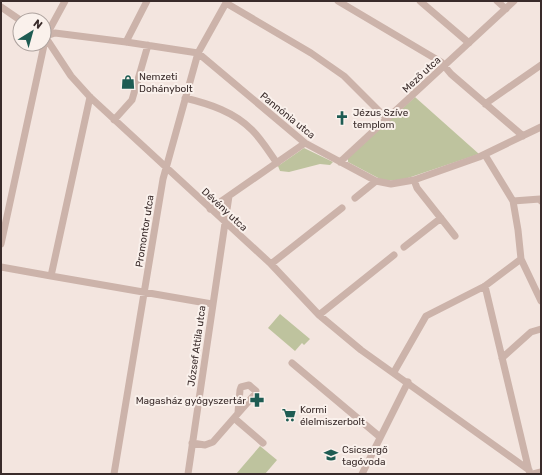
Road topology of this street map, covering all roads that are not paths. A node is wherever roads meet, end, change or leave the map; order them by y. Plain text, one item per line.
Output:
1 (66, 1) edge
2 (147, 1) edge
3 (338, 1) edge
4 (420, 1) edge
5 (497, 1) edge
6 (514, 1) edge
7 (226, 2) edge
8 (1, 7) edge
9 (506, 9) junction
10 (12, 15) edge
11 (52, 24) edge
12 (52, 34) edge
13 (126, 42) junction
14 (469, 43) junction
15 (148, 45) junction
16 (52, 48) edge
17 (41, 52) edge
18 (198, 53) junction
19 (541, 65) edge
20 (444, 66) junction
21 (90, 97) junction
22 (186, 98) junction
23 (485, 104) junction
24 (387, 119) junction
25 (114, 120) junction
26 (541, 127) edge
27 (523, 136) junction
28 (305, 143) junction
29 (485, 155) junction
30 (340, 162) junction
31 (277, 163) junction
32 (166, 167) junction
33 (414, 180) junction
34 (376, 181) junction
35 (229, 196) junction
36 (355, 198) dead end
37 (512, 201) junction
38 (541, 201) edge
39 (342, 208) dead end
40 (210, 209) junction
41 (441, 218) junction
42 (3, 221) edge
43 (224, 222) junction
44 (455, 236) dead end
45 (1, 244) edge
46 (404, 247) dead end
47 (394, 255) dead end
48 (521, 259) junction
49 (271, 264) junction
50 (1, 267) edge
51 (49, 276) junction
52 (484, 286) junction
53 (144, 292) junction
54 (541, 301) edge
55 (212, 304) junction
56 (319, 315) junction
57 (541, 329) edge
58 (502, 358) junction
59 (292, 363) dead end
60 (394, 372) junction
61 (408, 382) junction
62 (380, 437) junction
63 (192, 443) junction
64 (263, 443) dead end
65 (541, 472) edge
66 (530, 473) edge
67 (114, 474) edge
68 (188, 474) edge
69 (362, 474) edge

1 - 11 street
2 - 13 street
3 - 20 street
4 - 14 street
5 - 9 street
6 - 9 street, Mező utca
7 - 18 street, Promontor utca
7 - 24 street
8 - 10 street
9 - 14 street, Mező utca
12 - 13 street
13 - 15 street
14 - 20 street, Mező utca
15 - 18 street
15 - 25 street
16 - 21 street, Dévény utca
17 - 42 street
18 - 22 street, Promontor utca
18 - 28 street, Pannónia utca
19 - 23 street
20 - 23 street
20 - 24 street, Mező utca
21 - 25 street, Dévény utca
21 - 51 street
22 - 31 street
22 - 32 street, Promontor utca
23 - 27 street
24 - 30 street, Mező utca
25 - 32 street, Dévény utca
26 - 27 street, Pannónia utca
27 - 29 street, Pannónia utca
28 - 30 street, Pannónia utca
28 - 31 street
29 - 33 street, Pannónia utca
29 - 37 street
30 - 34 street, Pannónia utca
31 - 35 street
32 - 40 street, Dévény utca
32 - 53 street, Promontor utca
33 - 34 street, Pannónia utca
33 - 41 street
34 - 36 street
35 - 40 street
35 - 43 street, József Attila utca
37 - 38 street
37 - 48 street
39 - 49 street
40 - 43 street, Dévény utca
41 - 44 street
41 - 46 street
42 - 45 street
43 - 49 street, Dévény utca
43 - 55 street, József Attila utca
47 - 56 street
48 - 52 street
48 - 54 street
49 - 56 street, Dévény utca
50 - 51 street
51 - 53 street
52 - 58 street
52 - 60 street
53 - 55 street
53 - 67 street, Promontor utca
55 - 63 street, József Attila utca
56 - 60 street, Dévény utca
57 - 58 street
58 - 66 street
59 - 62 street
60 - 61 street, Dévény utca
61 - 62 street
61 - 66 street, Dévény utca
62 - 69 street
63 - 64 street
63 - 68 street, József Attila utca
65 - 66 street

